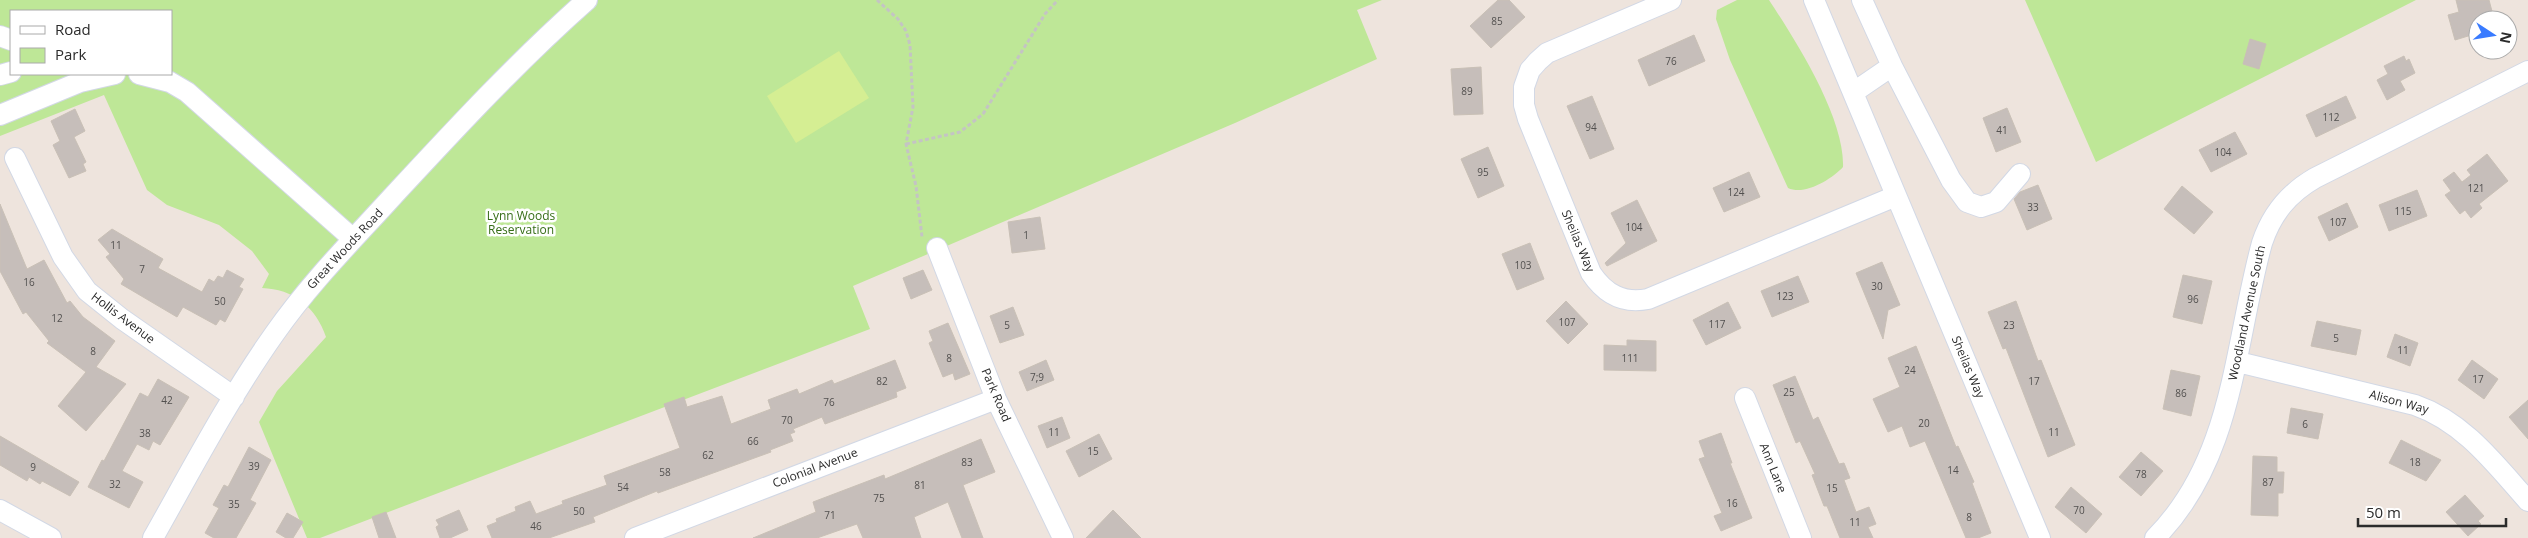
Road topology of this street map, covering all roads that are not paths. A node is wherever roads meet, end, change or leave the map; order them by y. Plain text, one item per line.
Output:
1 (588, 0) edge
2 (1671, 0) edge
3 (1814, 0) edge
4 (1862, 0) edge
5 (1892, 66) junction
6 (2528, 72) edge
7 (111, 75) edge
8 (143, 75) edge
9 (1854, 92) junction
10 (0, 115) edge
11 (15, 158) dead end
12 (2020, 174) dead end
13 (1896, 196) junction
14 (352, 238) junction
15 (936, 248) road end
16 (2238, 362) junction
17 (234, 397) junction
18 (1744, 398) dead end
19 (996, 399) junction
20 (2528, 501) edge
21 (0, 510) edge
22 (51, 538) edge
23 (153, 538) edge
24 (635, 538) edge
25 (1063, 538) edge
26 (1801, 538) edge
27 (2040, 538) edge
28 (2155, 538) edge

1 - 14 street, Great Woods Road
2 - 13 street, Sheilas Way
3 - 9 street, Sheilas Way
4 - 5 street
5 - 9 street
5 - 12 street
6 - 16 street, Woodland Avenue South
7 - 10 street
8 - 14 street
9 - 13 street, Sheilas Way
11 - 17 street, Hollis Avenue
13 - 27 street, Sheilas Way
14 - 17 street, Great Woods Road
15 - 19 street, Park Road
16 - 20 street, Alison Way
16 - 28 street, Woodland Avenue South
17 - 23 street, Great Woods Road
18 - 26 street, Ann Lane
19 - 24 street, Colonial Avenue
19 - 25 street, Park Road
21 - 22 street

